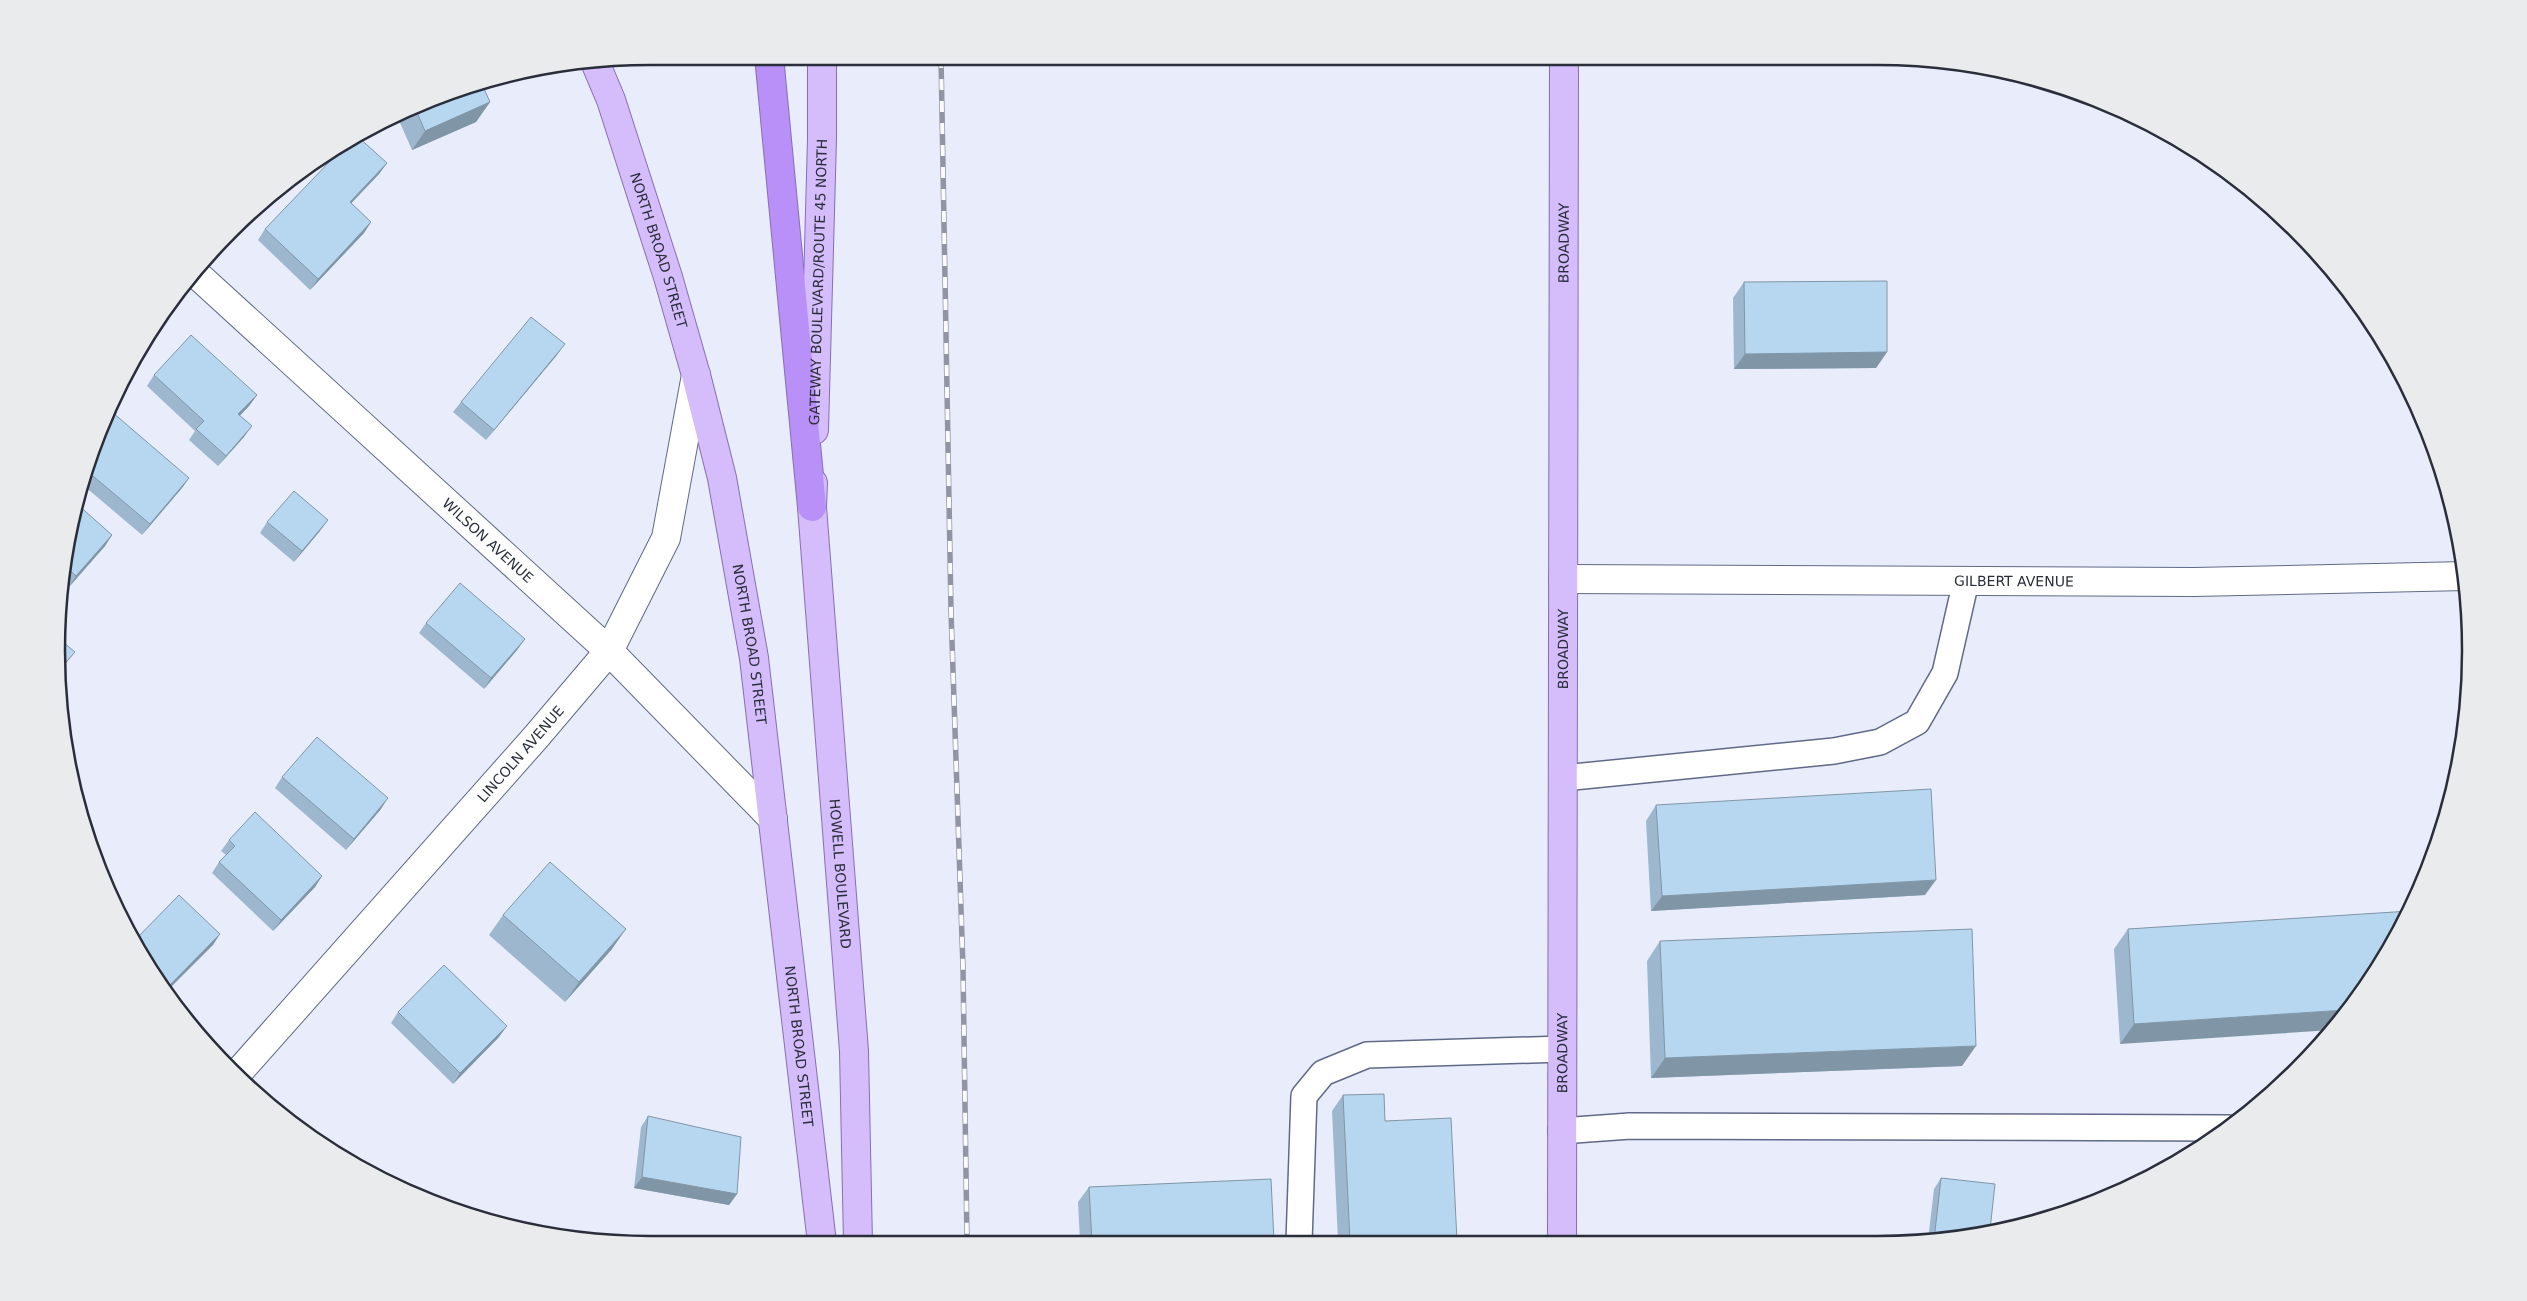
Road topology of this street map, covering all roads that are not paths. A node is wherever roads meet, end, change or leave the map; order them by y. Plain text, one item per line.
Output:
1 (770, 65) edge
2 (822, 65) edge
3 (1564, 65) edge
4 (597, 68) edge
5 (200, 277) edge
6 (696, 375) junction
7 (812, 508) junction
8 (2457, 576) edge
9 (1563, 579) junction
10 (1966, 581) junction
11 (609, 651) junction
12 (1563, 778) junction
13 (773, 819) junction
14 (1562, 1049) junction
15 (241, 1070) edge
16 (2215, 1128) edge
17 (1561, 1131) junction
18 (821, 1236) edge
19 (858, 1236) edge
20 (1299, 1236) edge
21 (1562, 1236) edge

1 - 7 highway
2 - 7 main road, GATEWAY BOULEVARD/ROUTE 45 NORTH
3 - 9 main road, BROADWAY
4 - 6 main road, NORTH BROAD STREET
5 - 11 street, WILSON AVENUE
6 - 11 street, LINCOLN AVENUE
6 - 13 main road, NORTH BROAD STREET
7 - 19 main road, HOWELL BOULEVARD
8 - 10 street, GILBERT AVENUE
9 - 10 street, GILBERT AVENUE
9 - 12 main road, BROADWAY
10 - 12 lane
11 - 13 street, WILSON AVENUE
11 - 15 street, LINCOLN AVENUE
12 - 14 main road, BROADWAY
13 - 18 main road, NORTH BROAD STREET
14 - 17 main road, BROADWAY
14 - 20 lane
16 - 17 lane
17 - 21 main road, BROADWAY

